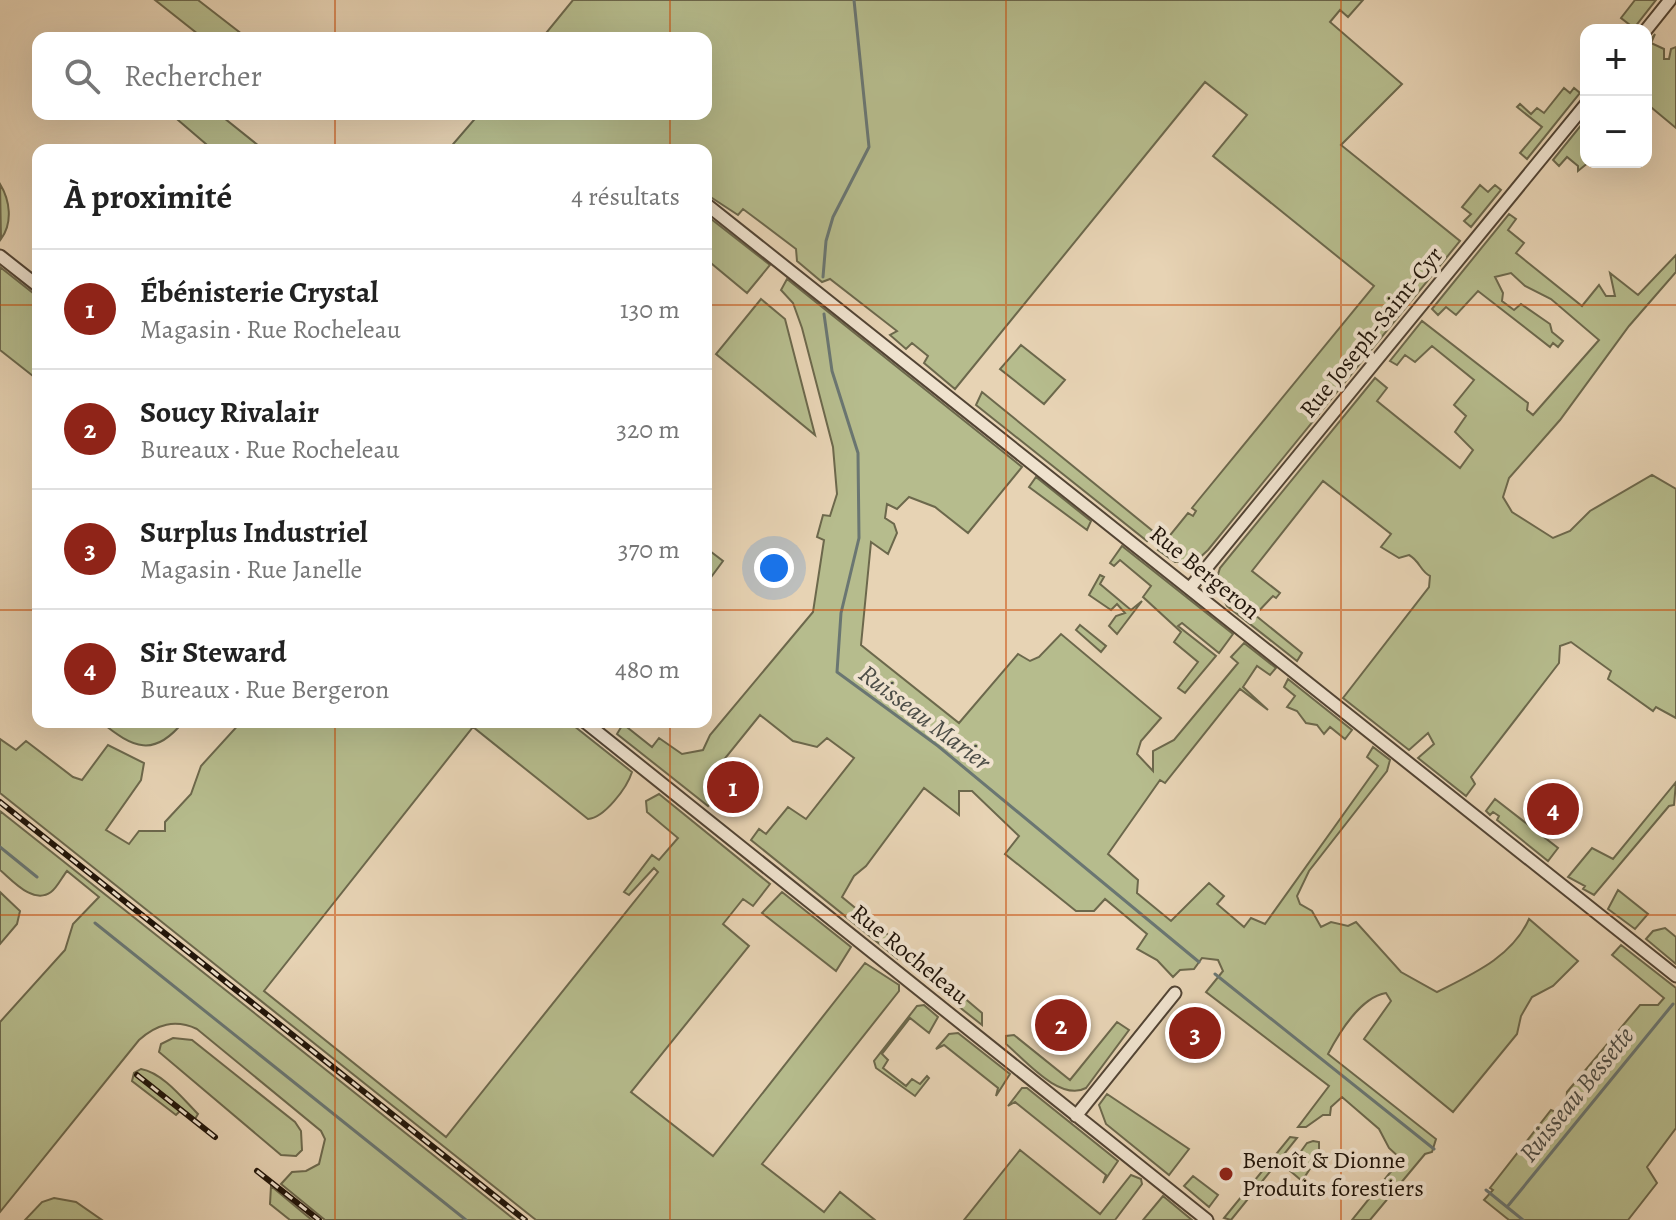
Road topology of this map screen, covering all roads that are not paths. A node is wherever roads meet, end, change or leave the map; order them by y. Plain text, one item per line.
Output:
1 (1670, 0) edge
2 (1651, 24) edge
3 (1580, 111) edge
4 (712, 209) edge
5 (0, 256) edge
6 (32, 281) edge
7 (1190, 588) junction
8 (592, 728) edge
9 (1676, 976) edge
10 (1175, 993) dead end
11 (1076, 1116) junction
12 (1207, 1220) edge

1 - 2 street
3 - 7 street, Rue Joseph-Saint-Cyr
4 - 7 street, Rue Bergeron
5 - 6 street
7 - 9 street, Rue Bergeron
8 - 11 street, Rue Rocheleau
10 - 11 street
11 - 12 street, Rue Rocheleau

